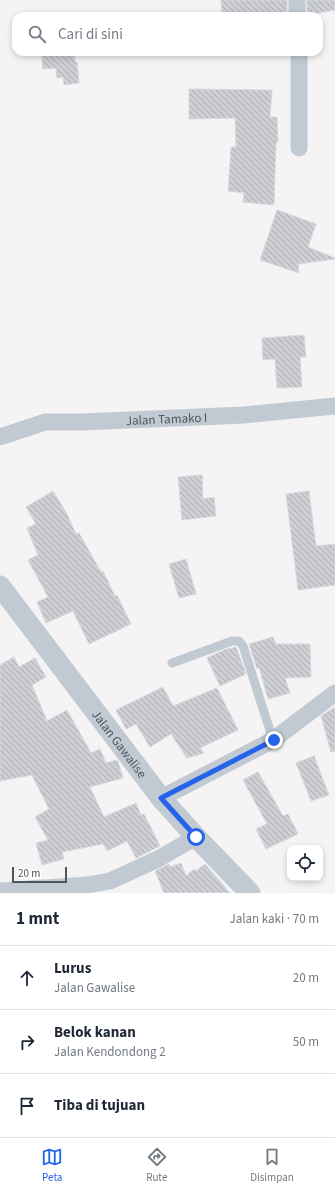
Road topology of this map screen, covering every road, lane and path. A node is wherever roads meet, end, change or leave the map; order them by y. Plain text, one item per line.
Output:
1 (297, 0) edge
2 (297, 12) edge
3 (299, 56) edge
4 (299, 148) dead end
5 (335, 406) edge
6 (0, 437) edge
7 (0, 586) edge
8 (172, 663) dead end
9 (335, 693) edge
10 (274, 740) junction
11 (161, 798) junction
12 (196, 837) junction
13 (111, 887) edge
14 (0, 891) edge
15 (250, 893) edge

1 - 2 street
3 - 4 street
5 - 6 street, Jalan Tamako I
7 - 11 street, Jalan Gawalise
8 - 10 lane
9 - 10 street
10 - 11 street
11 - 12 street, Jalan Gawalise
12 - 13 street
12 - 15 street, Jalan Gawalise
13 - 14 street

